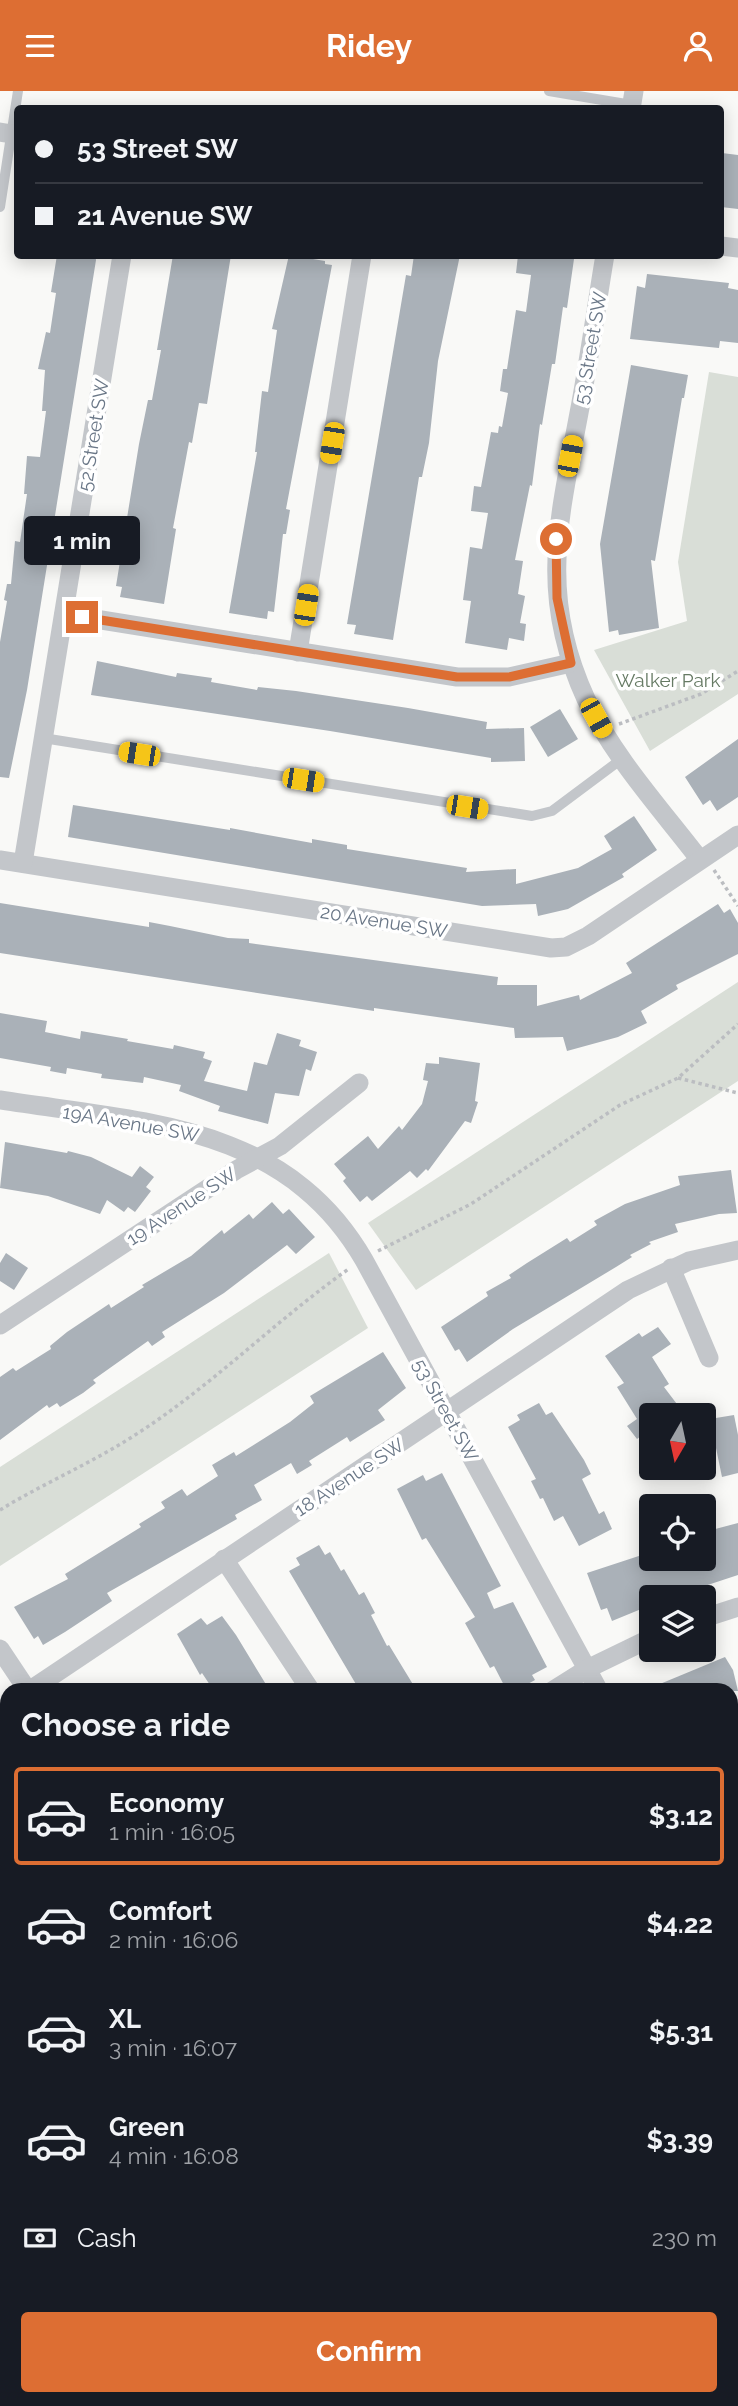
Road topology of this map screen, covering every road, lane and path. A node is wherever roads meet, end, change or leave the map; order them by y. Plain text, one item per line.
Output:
1 (549, 91) edge
2 (633, 101) edge
3 (14, 112) edge
4 (10, 134) edge
5 (0, 207) edge
6 (121, 259) edge
7 (361, 259) edge
8 (604, 259) edge
9 (64, 614) junction
10 (298, 652) junction
11 (571, 663) junction
12 (738, 671) edge
13 (604, 731) junction
14 (43, 739) junction
15 (623, 758) junction
16 (738, 835) edge
17 (0, 860) edge
18 (23, 863) junction
19 (707, 865) junction
20 (738, 906) edge
21 (738, 1024) edge
22 (677, 1078) junction
23 (359, 1083) dead end
24 (738, 1093) edge
25 (0, 1100) edge
26 (259, 1157) junction
27 (738, 1250) edge
28 (376, 1253) dead end
29 (350, 1268) dead end
30 (671, 1268) junction
31 (0, 1325) edge
32 (709, 1358) dead end
33 (447, 1413) junction
34 (0, 1510) edge
35 (224, 1559) junction
36 (738, 1607) edge
37 (716, 1614) edge
38 (639, 1644) edge
39 (0, 1649) edge
40 (587, 1668) junction
41 (23, 1683) edge
42 (41, 1683) edge
43 (306, 1683) edge
44 (564, 1683) edge
45 (595, 1683) edge

1 - 2 lane
3 - 4 lane
4 - 5 lane
6 - 9 street, 52 Street SW
7 - 10 street
8 - 11 street, 53 Street SW
9 - 10 street
9 - 14 street, 52 Street SW
10 - 11 street
11 - 13 street, 53 Street SW
12 - 13 path
13 - 15 street, 53 Street SW
14 - 15 lane
14 - 18 street, 52 Street SW
15 - 19 street, 53 Street SW
16 - 19 street, 20 Avenue SW
17 - 18 street, 20 Avenue SW
18 - 19 street, 20 Avenue SW
19 - 20 path
21 - 22 path
22 - 24 path
22 - 28 path
23 - 26 street, 19 Avenue SW
25 - 26 street, 19A Avenue SW
26 - 31 street, 19 Avenue SW
26 - 33 street, 53 Street SW
27 - 30 street, 18 Avenue SW
29 - 34 path
30 - 32 street
30 - 33 street, 18 Avenue SW
33 - 35 street, 18 Avenue SW
33 - 40 street, 53 Street SW
35 - 42 street, 18 Avenue SW
35 - 43 street
36 - 37 street
38 - 40 street
39 - 41 street
40 - 44 street
40 - 45 street, 53 Street SW

